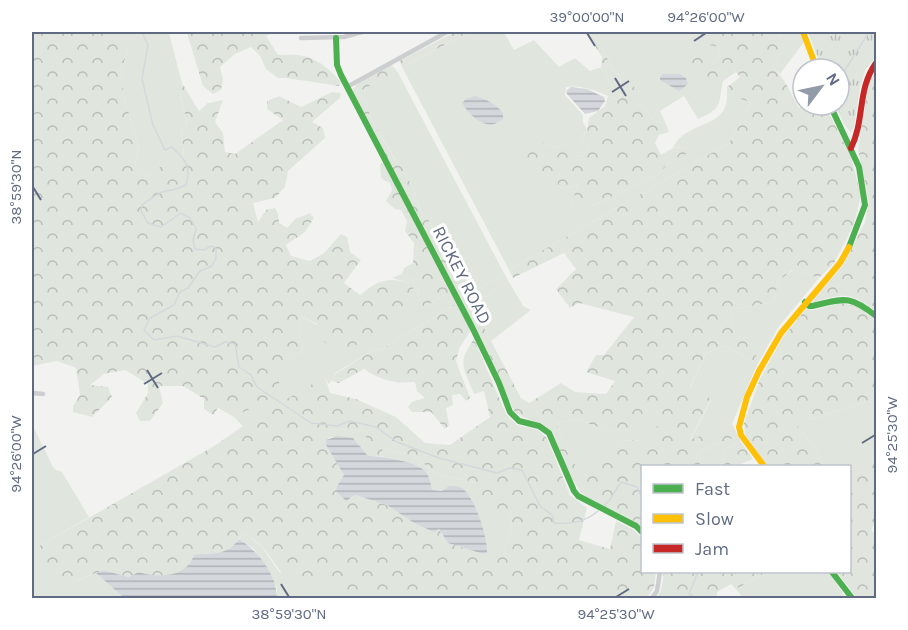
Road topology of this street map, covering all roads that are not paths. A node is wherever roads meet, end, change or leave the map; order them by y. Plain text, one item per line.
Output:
1 (363, 32) edge
2 (436, 32) edge
3 (447, 32) edge
4 (803, 32) edge
5 (301, 38) dead end
6 (336, 38) junction
7 (433, 38) junction
8 (812, 57) edge
9 (876, 63) edge
10 (347, 87) junction
11 (836, 117) edge
12 (851, 148) junction
13 (805, 302) junction
14 (876, 316) edge
15 (32, 393) edge
16 (43, 394) dead end
17 (763, 465) edge
18 (641, 531) edge
19 (660, 573) edge
20 (833, 573) edge
21 (652, 598) edge
22 (852, 598) edge

1 - 6 street
2 - 7 street
3 - 7 street
4 - 8 street
5 - 6 street
6 - 10 street, RICKEY ROAD
7 - 10 street
9 - 12 street
10 - 18 street, RICKEY ROAD
11 - 12 street
12 - 13 street
13 - 14 street
13 - 17 street
15 - 16 street
19 - 21 street
20 - 22 street

